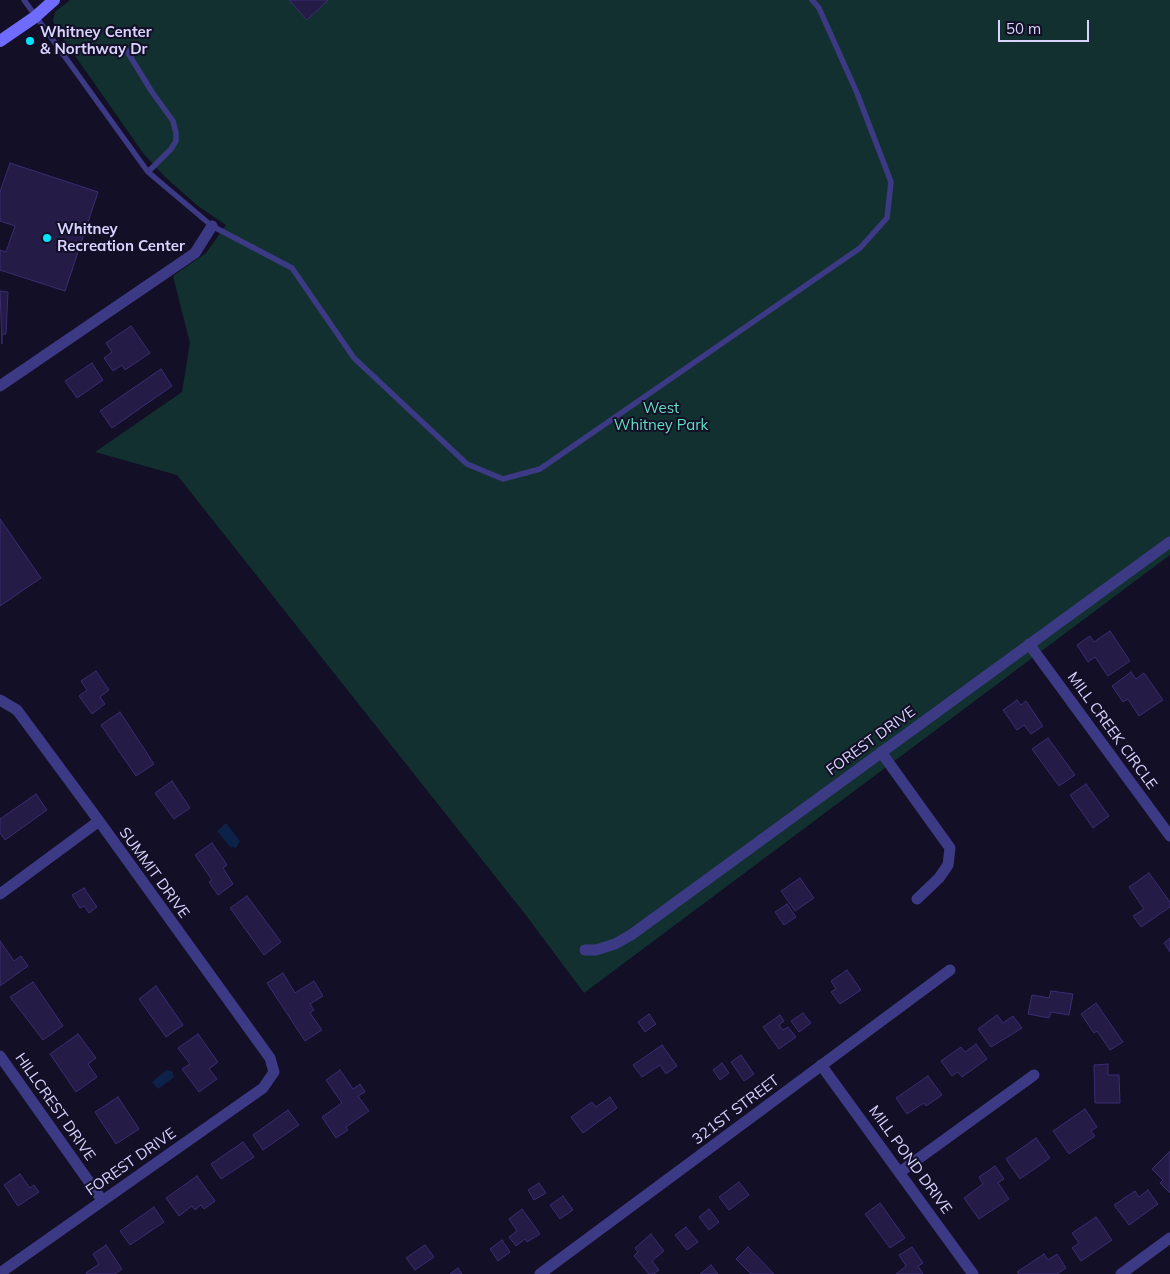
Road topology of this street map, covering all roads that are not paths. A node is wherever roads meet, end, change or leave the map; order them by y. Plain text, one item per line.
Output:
1 (24, 0) edge
2 (54, 0) edge
3 (812, 0) edge
4 (35, 17) junction
5 (0, 41) edge
6 (126, 48) dead end
7 (148, 172) junction
8 (212, 226) junction
9 (0, 386) edge
10 (1170, 542) edge
11 (1029, 644) junction
12 (0, 700) edge
13 (881, 752) junction
14 (99, 821) junction
15 (1170, 836) edge
16 (0, 894) edge
17 (917, 898) dead end
18 (584, 950) dead end
19 (950, 970) dead end
20 (0, 1056) edge
21 (822, 1065) junction
22 (274, 1072) joint
23 (1034, 1075) dead end
24 (900, 1172) junction
25 (102, 1200) junction
26 (1170, 1238) edge
27 (0, 1273) edge
28 (540, 1274) edge
29 (973, 1274) edge
30 (1121, 1274) edge

1 - 4 lane
2 - 4 street
3 - 8 lane
4 - 5 street
4 - 7 lane
6 - 7 lane
7 - 8 lane
8 - 9 street
10 - 11 street, FOREST DRIVE
11 - 13 street, FOREST DRIVE
11 - 15 street, MILL CREEK CIRCLE
12 - 14 street, SUMMIT DRIVE
13 - 17 street
13 - 18 street, FOREST DRIVE
14 - 16 street
14 - 22 street, SUMMIT DRIVE
19 - 21 street, 321ST STREET
20 - 25 street, HILLCREST DRIVE
21 - 24 street, MILL POND DRIVE
21 - 28 street, 321ST STREET
22 - 25 street, FOREST DRIVE
23 - 24 street
24 - 29 street, MILL POND DRIVE
25 - 27 street, FOREST DRIVE
26 - 30 street

